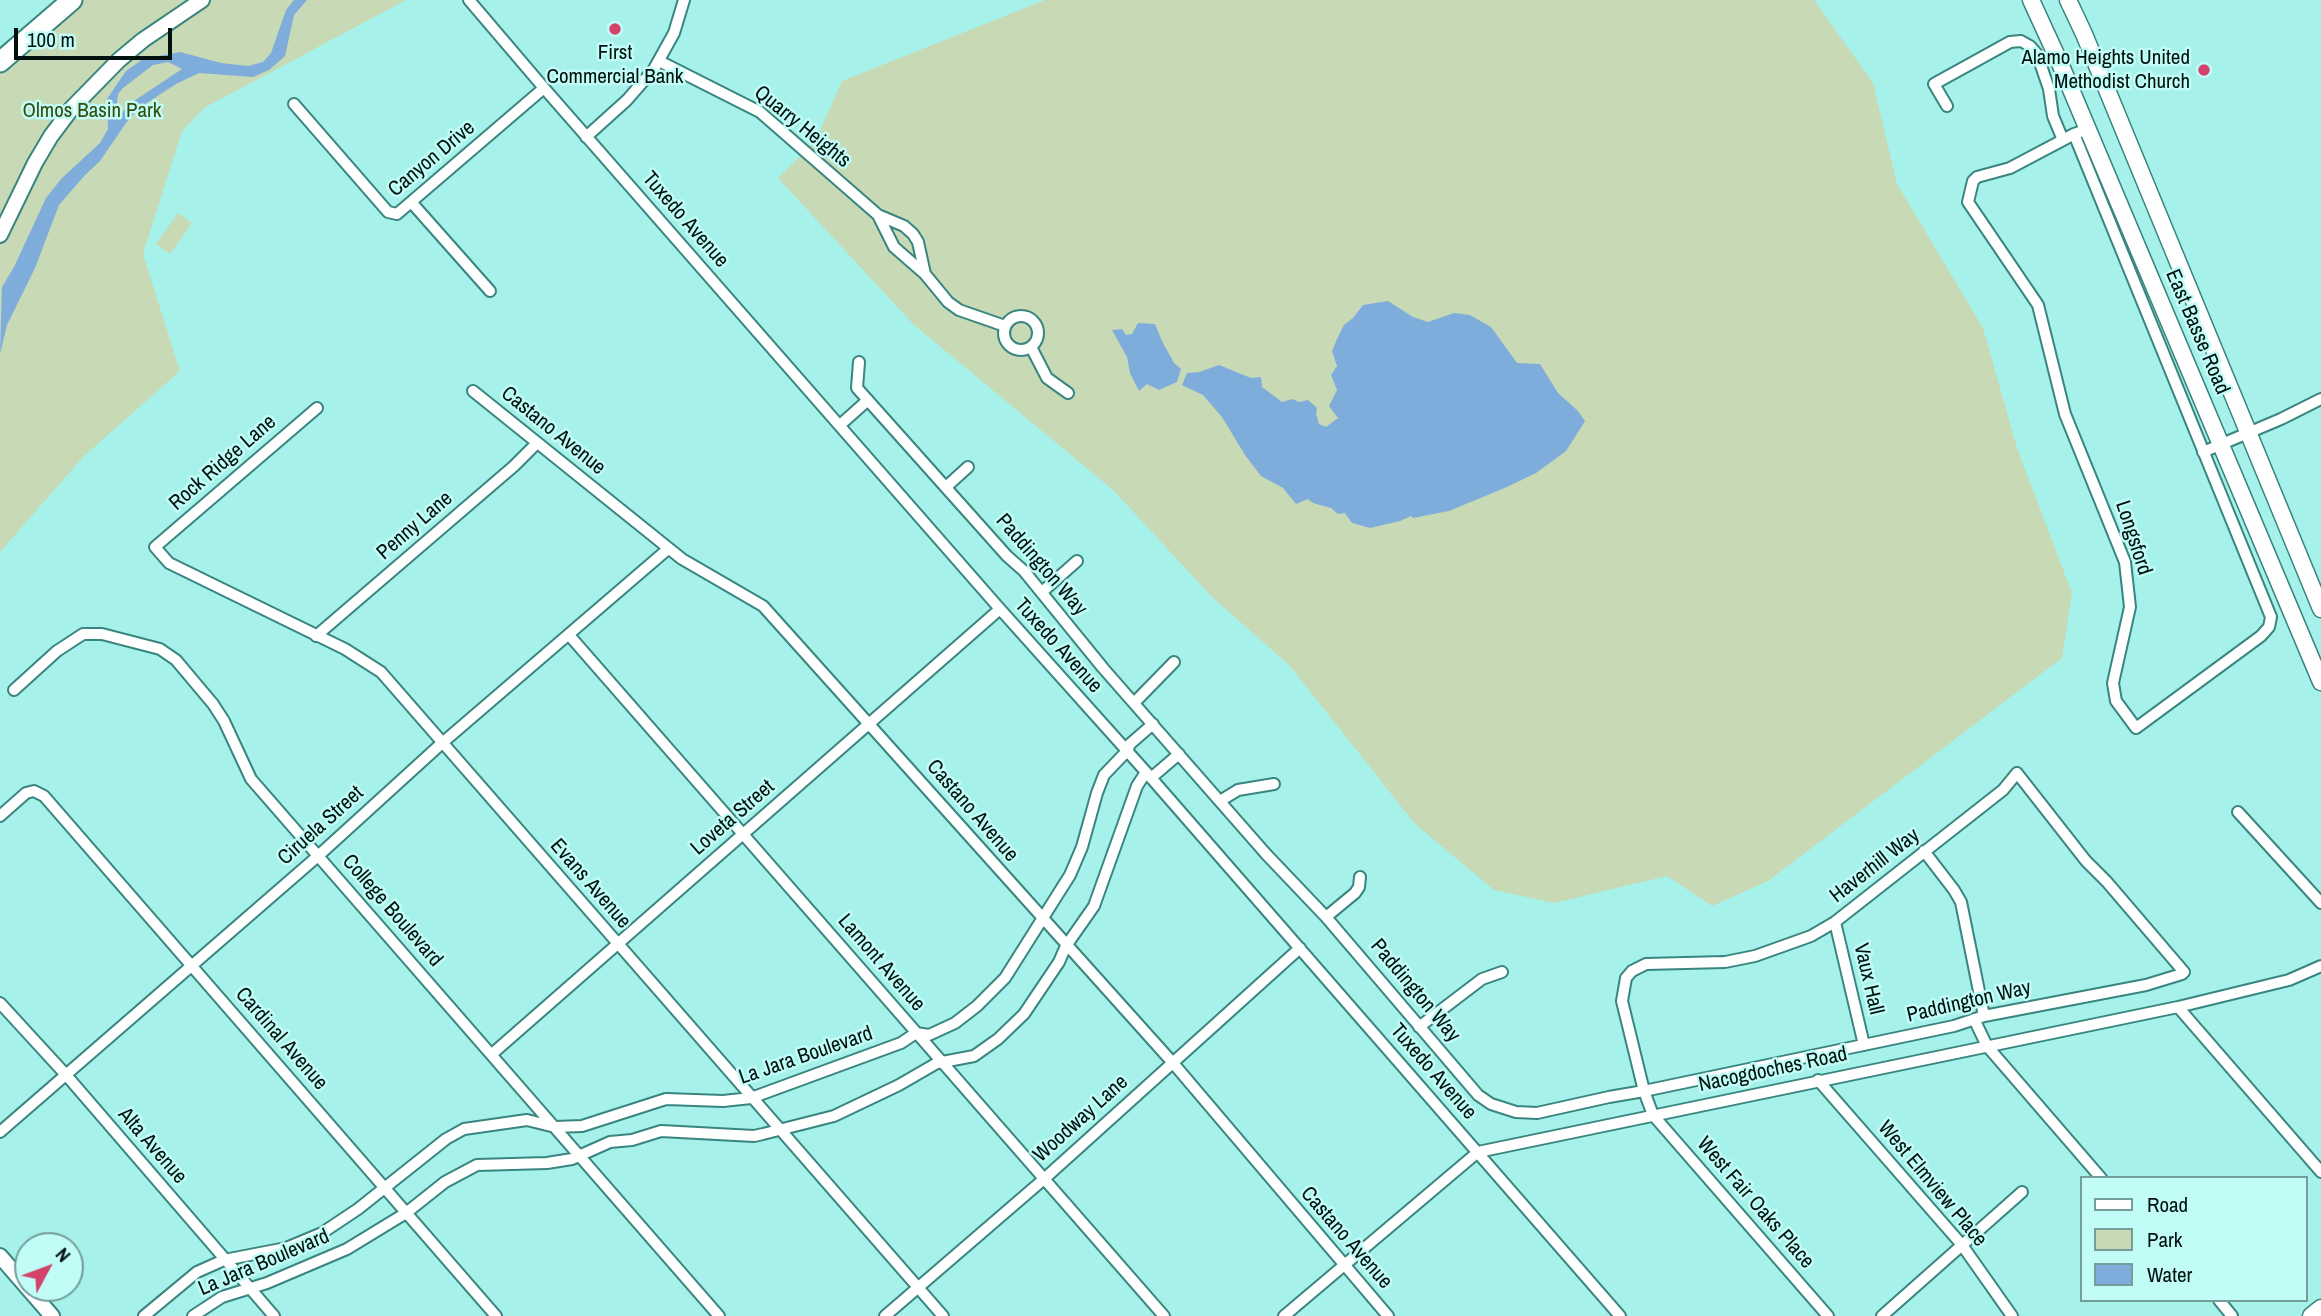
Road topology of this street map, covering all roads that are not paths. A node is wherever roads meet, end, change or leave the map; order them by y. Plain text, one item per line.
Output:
1 (72, 0) edge
2 (202, 0) edge
3 (469, 0) edge
4 (684, 0) edge
5 (2031, 0) edge
6 (2068, 0) edge
7 (659, 61) junction
8 (0, 62) edge
9 (544, 88) junction
10 (294, 104) dead end
11 (1947, 106) dead end
12 (2081, 132) junction
13 (586, 137) junction
14 (2063, 140) junction
15 (412, 204) junction
16 (878, 215) junction
17 (0, 234) edge
18 (925, 274) junction
19 (490, 291) dead end
20 (1005, 326) junction
21 (1031, 347) junction
22 (859, 362) dead end
23 (473, 391) dead end
24 (1068, 393) dead end
25 (2321, 399) edge
26 (868, 400) junction
27 (317, 408) dead end
28 (839, 425) junction
29 (2248, 433) junction
30 (537, 443) junction
31 (2221, 444) junction
32 (2203, 452) junction
33 (968, 467) dead end
34 (946, 487) junction
35 (155, 547) joint
36 (668, 549) junction
37 (1077, 561) dead end
38 (1042, 592) junction
39 (2321, 609) edge
40 (1000, 610) junction
41 (569, 635) junction
42 (316, 636) junction
43 (1174, 662) dead end
44 (2321, 682) edge
45 (14, 690) dead end
46 (1134, 703) junction
47 (870, 723) junction
48 (1153, 724) junction
49 (442, 744) junction
50 (1128, 751) junction
51 (1180, 754) junction
52 (1149, 775) junction
53 (1274, 785) dead end
54 (1220, 801) junction
55 (2238, 812) dead end
56 (0, 816) edge
57 (744, 834) junction
58 (1924, 851) junction
59 (318, 856) junction
60 (1360, 877) dead end
61 (2321, 903) edge
62 (1326, 917) junction
63 (1042, 919) junction
64 (1835, 922) junction
65 (617, 944) junction
66 (1066, 946) junction
67 (1300, 948) junction
68 (192, 966) junction
69 (2321, 966) edge
70 (1502, 972) dead end
71 (2184, 972) joint
72 (0, 1003) edge
73 (2178, 1007) junction
74 (1979, 1017) junction
75 (1419, 1027) junction
76 (916, 1033) junction
77 (1864, 1045) junction
78 (1987, 1046) junction
79 (492, 1054) junction
80 (943, 1063) junction
81 (1173, 1063) junction
82 (67, 1076) junction
83 (1818, 1080) junction
84 (1644, 1091) junction
85 (751, 1098) junction
86 (1653, 1115) junction
87 (555, 1126) junction
88 (779, 1129) junction
89 (0, 1132) edge
90 (1478, 1152) junction
91 (580, 1156) junction
92 (2321, 1172) edge
93 (2100, 1176) edge
94 (1044, 1179) junction
95 (384, 1188) junction
96 (2022, 1192) dead end
97 (406, 1213) junction
98 (1962, 1245) junction
99 (0, 1256) edge
100 (224, 1259) junction
101 (1343, 1265) junction
102 (918, 1287) junction
103 (250, 1288) junction
104 (2221, 1302) edge
105 (2321, 1308) edge
106 (52, 1316) edge
107 (144, 1316) edge
108 (193, 1316) edge
109 (274, 1316) edge
110 (496, 1316) edge
111 (719, 1316) edge
112 (885, 1316) edge
113 (943, 1316) edge
114 (1164, 1316) edge
115 (1284, 1316) edge
116 (1388, 1316) edge
117 (1620, 1316) edge
118 (1828, 1316) edge
119 (1882, 1316) edge
120 (2011, 1316) edge
121 (2232, 1316) edge
122 (2312, 1316) edge

1 - 8 highway
2 - 17 street
3 - 9 street, Tuxedo Avenue
4 - 7 street
5 - 12 main road, East Basse Road
6 - 29 main road, East Basse Road
7 - 13 street
7 - 16 street, Quarry Heights
9 - 13 street, Tuxedo Avenue
9 - 15 street, Canyon Drive
10 - 15 street, Canyon Drive
11 - 14 street
12 - 14 street, Longsford
12 - 31 main road, East Basse Road
12 - 32 street, Longsford
13 - 28 street, Tuxedo Avenue
14 - 32 street, Longsford
15 - 19 street
16 - 18 street, Quarry Heights
16 - 18 street, Quarry Heights
18 - 20 street, Quarry Heights
20 - 21 street
20 - 21 street, Quarry Heights
21 - 24 street, Quarry Heights
22 - 26 street, Paddington Way
23 - 30 street, Castano Avenue
25 - 29 street
26 - 28 street
26 - 34 street, Paddington Way
27 - 35 street, Rock Ridge Lane
28 - 40 street, Tuxedo Avenue
29 - 31 street
29 - 39 main road, East Basse Road
30 - 36 street, Castano Avenue
30 - 42 street, Penny Lane
31 - 32 street
31 - 44 main road, East Basse Road
33 - 34 street
34 - 38 street, Paddington Way
35 - 42 street, Evans Avenue
36 - 41 street, Ciruela Street
36 - 47 street, Castano Avenue
37 - 38 street
38 - 46 street, Paddington Way
40 - 47 street, Loveta Street
40 - 50 street, Tuxedo Avenue
41 - 49 street, Ciruela Street
41 - 57 street, Lamont Avenue
42 - 49 street, Evans Avenue
43 - 46 street
45 - 59 street, College Boulevard
46 - 48 street, Paddington Way
47 - 57 street, Loveta Street
47 - 63 street, Castano Avenue
48 - 50 street, La Jara Boulevard
48 - 51 street, Paddington Way
49 - 59 street, Ciruela Street
49 - 65 street, Evans Avenue
50 - 52 street, Tuxedo Avenue
50 - 63 street, La Jara Boulevard
51 - 52 street
51 - 54 street, Paddington Way
52 - 66 street, La Jara Boulevard
52 - 67 street, Tuxedo Avenue
53 - 54 street
54 - 62 street, Paddington Way
55 - 61 street
56 - 68 street, Cardinal Avenue
57 - 65 street, Loveta Street
57 - 76 street, Lamont Avenue
58 - 64 street, Haverhill Way
58 - 71 street, Haverhill Way
58 - 74 street
59 - 68 street, Ciruela Street
59 - 79 street, College Boulevard
60 - 62 street
62 - 75 street, Paddington Way
63 - 66 street, Castano Avenue
63 - 76 street, La Jara Boulevard
64 - 77 street, Vaux Hall
64 - 84 street, Haverhill Way
65 - 79 street, Loveta Street
65 - 85 street, Evans Avenue
66 - 80 street, La Jara Boulevard
66 - 81 street, Castano Avenue
67 - 81 street, Woodway Lane
67 - 90 street, Tuxedo Avenue
68 - 82 street, Ciruela Street
68 - 95 street, Cardinal Avenue
69 - 73 street, Nacogdoches Road
70 - 75 street
71 - 74 street, Paddington Way
72 - 82 street, Alta Avenue
73 - 78 street, Nacogdoches Road
73 - 92 street
74 - 77 street, Paddington Way
74 - 78 street
75 - 84 street, Paddington Way
76 - 80 street, Lamont Avenue
76 - 85 street, La Jara Boulevard
77 - 84 street, Paddington Way
78 - 83 street, Nacogdoches Road
78 - 93 street
79 - 87 street, College Boulevard
80 - 88 street, La Jara Boulevard
80 - 94 street, Lamont Avenue
81 - 94 street, Woodway Lane
81 - 101 street, Castano Avenue
82 - 89 street, Ciruela Street
82 - 100 street, Alta Avenue
83 - 86 street, Nacogdoches Road
83 - 98 street, West Elmview Place
84 - 86 street, Haverhill Way
85 - 87 street, La Jara Boulevard
85 - 88 street, Evans Avenue
86 - 90 street, Nacogdoches Road
86 - 118 street, West Fair Oaks Place
87 - 91 street, College Boulevard
87 - 95 street, La Jara Boulevard
88 - 91 street, La Jara Boulevard
88 - 102 street, Evans Avenue
90 - 101 street, Nacogdoches Road
90 - 117 street, Tuxedo Avenue
91 - 97 street, La Jara Boulevard
91 - 111 street, College Boulevard
94 - 102 street, Woodway Lane
94 - 114 street, Lamont Avenue
95 - 97 street, Cardinal Avenue
95 - 100 street, La Jara Boulevard
96 - 98 street
97 - 103 street, La Jara Boulevard
97 - 110 street, Cardinal Avenue
98 - 119 street
98 - 120 street, West Elmview Place
99 - 106 street
100 - 103 street, Alta Avenue
100 - 107 street, La Jara Boulevard
101 - 115 street, Nacogdoches Road
101 - 116 street, Castano Avenue
102 - 112 street, Woodway Lane
102 - 113 street, Evans Avenue
103 - 108 street, La Jara Boulevard
103 - 109 street, Alta Avenue
104 - 121 street
105 - 122 main road

